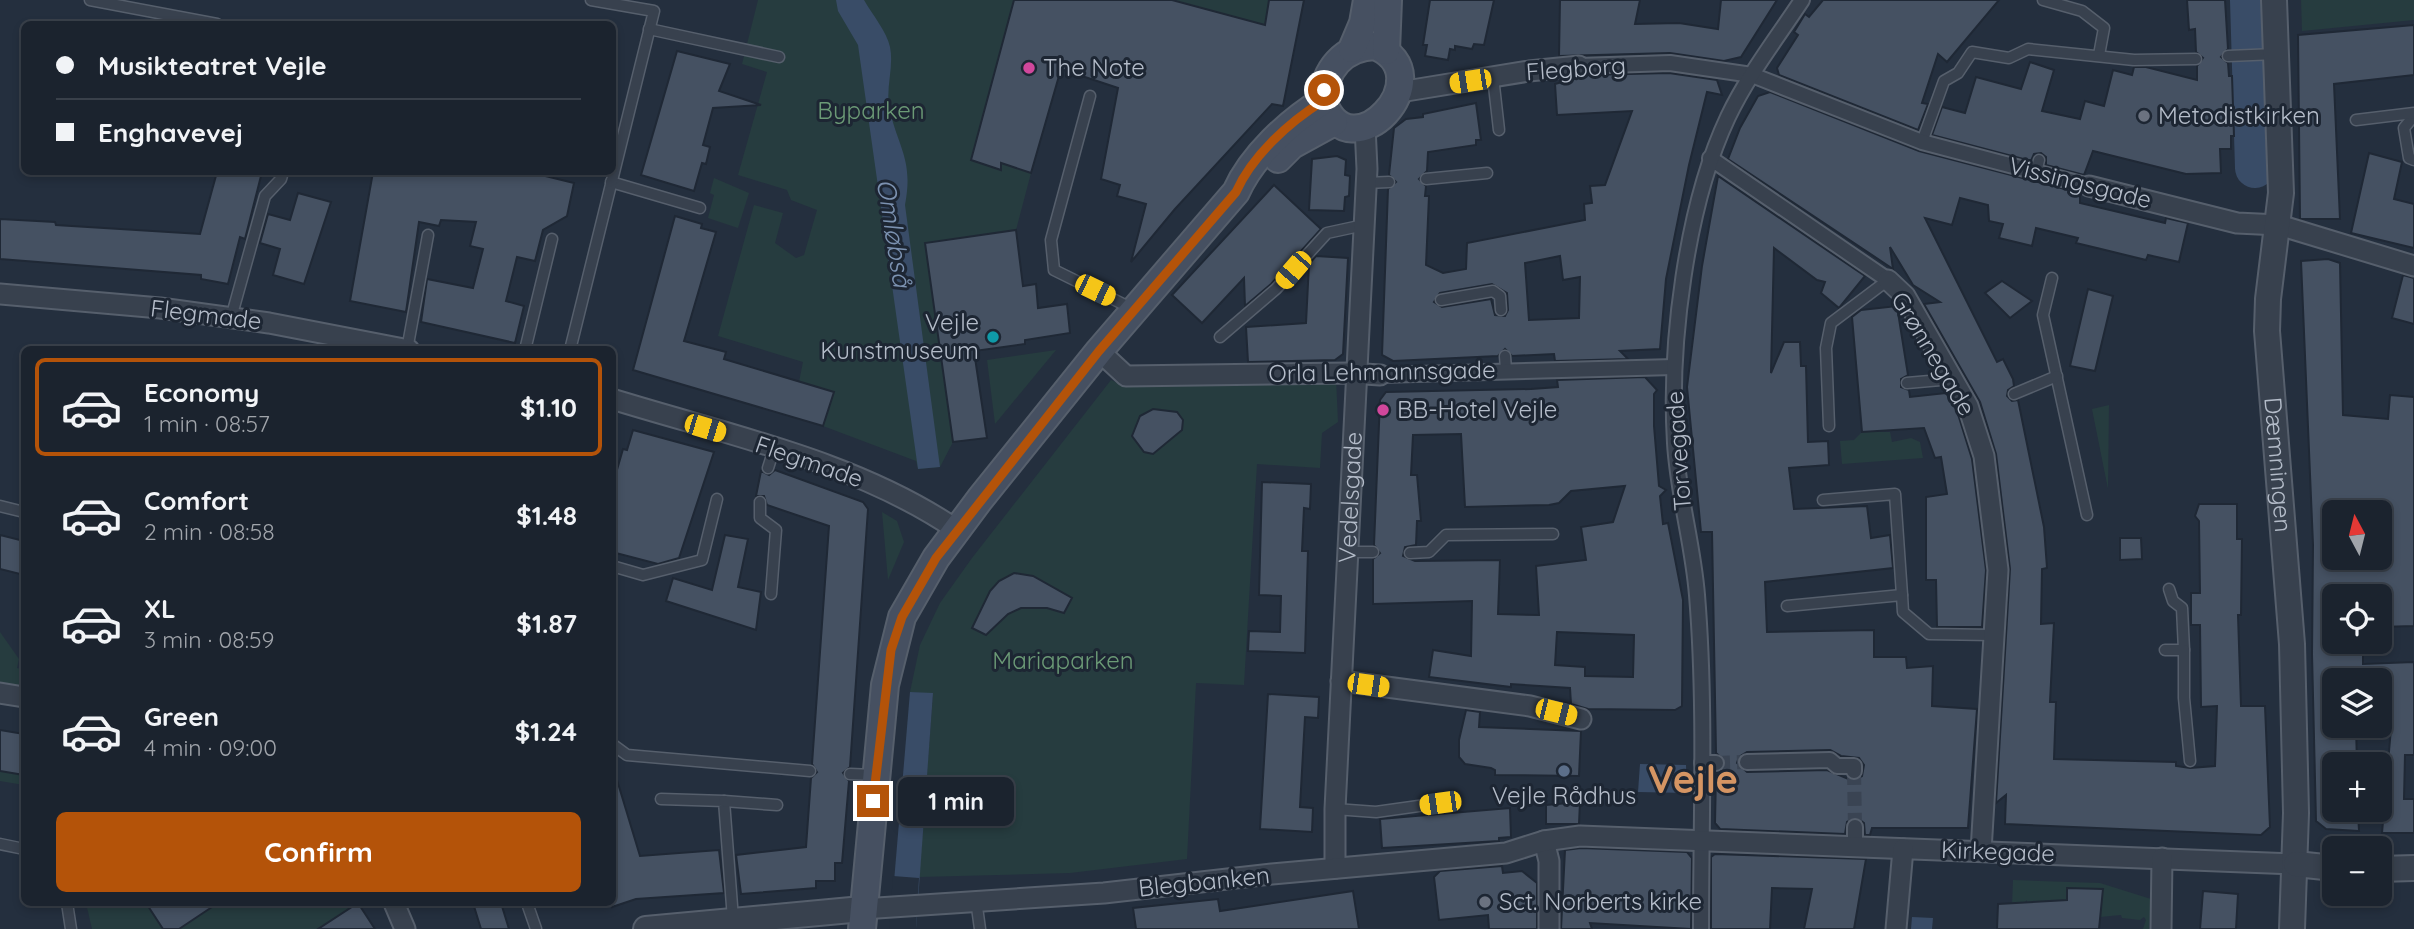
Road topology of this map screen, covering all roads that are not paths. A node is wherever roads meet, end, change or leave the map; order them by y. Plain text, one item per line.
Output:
1 (90, 0) edge
2 (591, 0) edge
3 (1802, 0) edge
4 (2043, 0) edge
5 (2274, 0) edge
6 (1370, 2) edge
7 (201, 21) edge
8 (649, 29) junction
9 (1352, 49) junction
10 (1386, 51) junction
11 (2268, 54) junction
12 (2099, 55) junction
13 (2228, 56) dead end
14 (779, 57) dead end
15 (2196, 59) dead end
16 (1579, 66) joint
17 (1752, 75) junction
18 (1493, 77) junction
19 (1400, 92) junction
20 (1090, 96) dead end
21 (1329, 112) junction
22 (2414, 115) edge
23 (2356, 120) dead end
24 (1365, 126) junction
25 (1499, 130) dead end
26 (1922, 142) junction
27 (616, 150) edge
28 (1710, 158) junction
29 (2414, 160) edge
30 (1487, 173) dead end
31 (282, 175) edge
32 (612, 175) edge
33 (1426, 179) dead end
34 (1389, 181) dead end
35 (611, 182) junction
36 (1366, 183) junction
37 (2089, 186) joint
38 (700, 208) dead end
39 (1364, 225) junction
40 (2279, 225) junction
41 (428, 235) dead end
42 (552, 239) dead end
43 (2414, 266) edge
44 (2052, 278) dead end
45 (1888, 281) junction
46 (0, 294) edge
47 (1441, 300) dead end
48 (1135, 310) junction
49 (1501, 310) dead end
50 (231, 318) junction
51 (1220, 337) dead end
52 (386, 346) edge
53 (409, 346) edge
54 (526, 346) edge
55 (571, 346) edge
56 (1099, 351) junction
57 (1674, 367) junction
58 (1356, 373) junction
59 (1380, 375) joint
60 (2057, 376) junction
61 (1952, 379) junction
62 (1907, 383) dead end
63 (2014, 394) dead end
64 (616, 400) edge
65 (1829, 426) dead end
66 (774, 449) junction
67 (768, 468) dead end
68 (717, 499) dead end
69 (1823, 499) dead end
70 (760, 502) dead end
71 (0, 506) edge
72 (21, 511) edge
73 (2087, 515) dead end
74 (957, 530) junction
75 (1553, 534) dead end
76 (1347, 552) junction
77 (1373, 552) dead end
78 (1410, 553) dead end
79 (616, 567) edge
80 (2169, 589) dead end
81 (771, 594) dead end
82 (1902, 595) junction
83 (1787, 606) dead end
84 (1993, 635) junction
85 (2165, 650) dead end
86 (2184, 650) junction
87 (1341, 681) junction
88 (0, 693) edge
89 (21, 696) edge
90 (1581, 719) dead end
91 (616, 747) edge
92 (2190, 761) dead end
93 (1747, 762) tunnel mouth
94 (810, 771) dead end
95 (1854, 771) dead end
96 (662, 799) dead end
97 (724, 801) junction
98 (1440, 803) dead end
99 (776, 804) dead end
100 (1335, 809) junction
101 (1701, 839) junction
102 (1544, 841) junction
103 (0, 844) edge
104 (21, 848) edge
105 (1903, 849) junction
106 (1981, 851) junction
107 (2162, 858) junction
108 (2296, 864) junction
109 (2322, 867) edge
110 (1335, 868) junction
111 (2414, 868) edge
112 (2392, 869) edge
113 (976, 899) junction
114 (67, 906) edge
115 (395, 906) edge
116 (528, 906) edge
117 (862, 919) edge
118 (733, 920) junction
119 (71, 929) edge
120 (405, 929) edge
121 (536, 929) edge
122 (646, 929) edge
123 (980, 929) edge
124 (1549, 929) edge
125 (1700, 929) edge
126 (1896, 929) edge
127 (2161, 929) edge
128 (2292, 929) edge

1 - 7 lane
2 - 8 lane
3 - 17 street, Torvegade
4 - 12 lane
5 - 11 street, Dæmningen
6 - 9 main road
6 - 10 main road
8 - 14 lane
8 - 27 lane
9 - 10 main road
9 - 21 main road
10 - 19 main road
11 - 13 lane
11 - 40 street, Dæmningen
12 - 15 lane
12 - 26 lane
16 - 17 street, Flegborg
16 - 18 street, Flegborg
17 - 26 street, Vissingsgade
17 - 28 street, Torvegade
18 - 19 street, Flegborg
18 - 25 lane
19 - 24 main road
20 - 48 lane
21 - 24 main road
21 - 48 main road
22 - 23 lane
22 - 29 lane
24 - 36 street, Vedelsgade
26 - 37 street, Vissingsgade
28 - 45 street, Grønnegade
28 - 57 street, Torvegade
30 - 33 lane
31 - 50 lane
32 - 35 lane
34 - 36 lane
35 - 38 lane
35 - 55 lane
36 - 39 street, Vedelsgade
37 - 40 street, Vissingsgade
39 - 51 lane
39 - 58 street, Vedelsgade
40 - 43 street, Vissingsgade
40 - 108 street, Dæmningen
41 - 53 lane
42 - 54 lane
44 - 60 lane
45 - 61 street, Grønnegade
45 - 65 lane
46 - 50 street, Flegmade
47 - 49 lane
48 - 56 main road
50 - 52 street, Flegmade
56 - 58 street, Orla Lehmannsgade
56 - 74 main road
57 - 59 street, Orla Lehmannsgade
57 - 101 street, Torvegade
58 - 59 street, Orla Lehmannsgade
58 - 76 street, Vedelsgade
60 - 63 lane
60 - 73 lane
61 - 62 lane
61 - 84 street, Grønnegade
64 - 66 street, Flegmade
66 - 67 lane
66 - 74 street, Flegmade
68 - 79 lane
69 - 82 lane
70 - 81 lane
71 - 72 lane
74 - 117 main road
75 - 78 lane
76 - 77 lane
76 - 87 street, Vedelsgade
80 - 86 lane
82 - 83 lane
82 - 84 lane
84 - 106 street, Grønnegade
85 - 86 lane
86 - 92 lane
87 - 90 street
87 - 100 street, Vedelsgade
88 - 89 street
91 - 94 lane
93 - 95 street
96 - 97 lane
97 - 99 lane
97 - 118 lane
98 - 100 lane
100 - 110 street, Vedelsgade
101 - 102 street, Kirkegade
101 - 105 street, Kirkegade
101 - 125 street, Torvegade
102 - 110 street, Blegbanken
102 - 124 street
103 - 104 lane
105 - 106 street, Kirkegade
105 - 126 street
106 - 107 street, Kirkegade
107 - 108 street, Kirkegade
107 - 127 street
108 - 109 street
108 - 128 street, Dæmningen
110 - 113 street, Blegbanken
111 - 112 street
113 - 117 street, Blegbanken
113 - 123 lane
114 - 119 lane
115 - 120 street
116 - 121 lane
117 - 118 street
118 - 122 street

